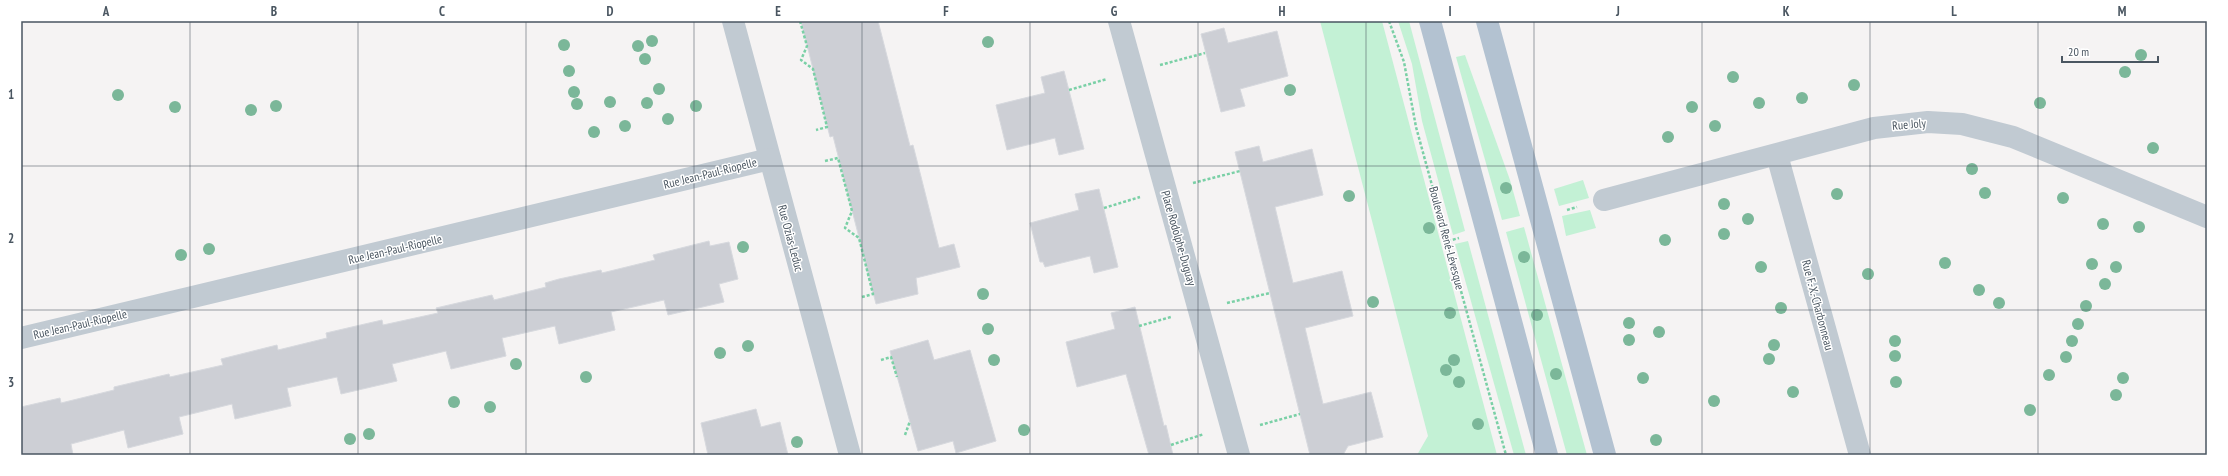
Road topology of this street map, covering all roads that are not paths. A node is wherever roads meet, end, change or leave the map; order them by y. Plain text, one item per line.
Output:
1 (733, 21) edge
2 (1120, 21) edge
3 (1430, 21) edge
4 (1487, 21) edge
5 (1777, 155) junction
6 (770, 159) junction
7 (1594, 202) road end
8 (2207, 217) edge
9 (21, 338) edge
10 (850, 455) edge
11 (1239, 455) edge
12 (1547, 455) edge
13 (1605, 455) edge
14 (1860, 455) edge

1 - 6 street, Rue Ozias-Leduc
2 - 11 street, Place Rodolphe-Duguay
3 - 12 main road
4 - 13 main road
5 - 7 street, Rue Joly
5 - 8 street, Rue Joly
5 - 14 street, Rue F.-X.-Charbonneau
6 - 9 street, Rue Jean-Paul-Riopelle
6 - 10 street, Rue Ozias-Leduc

